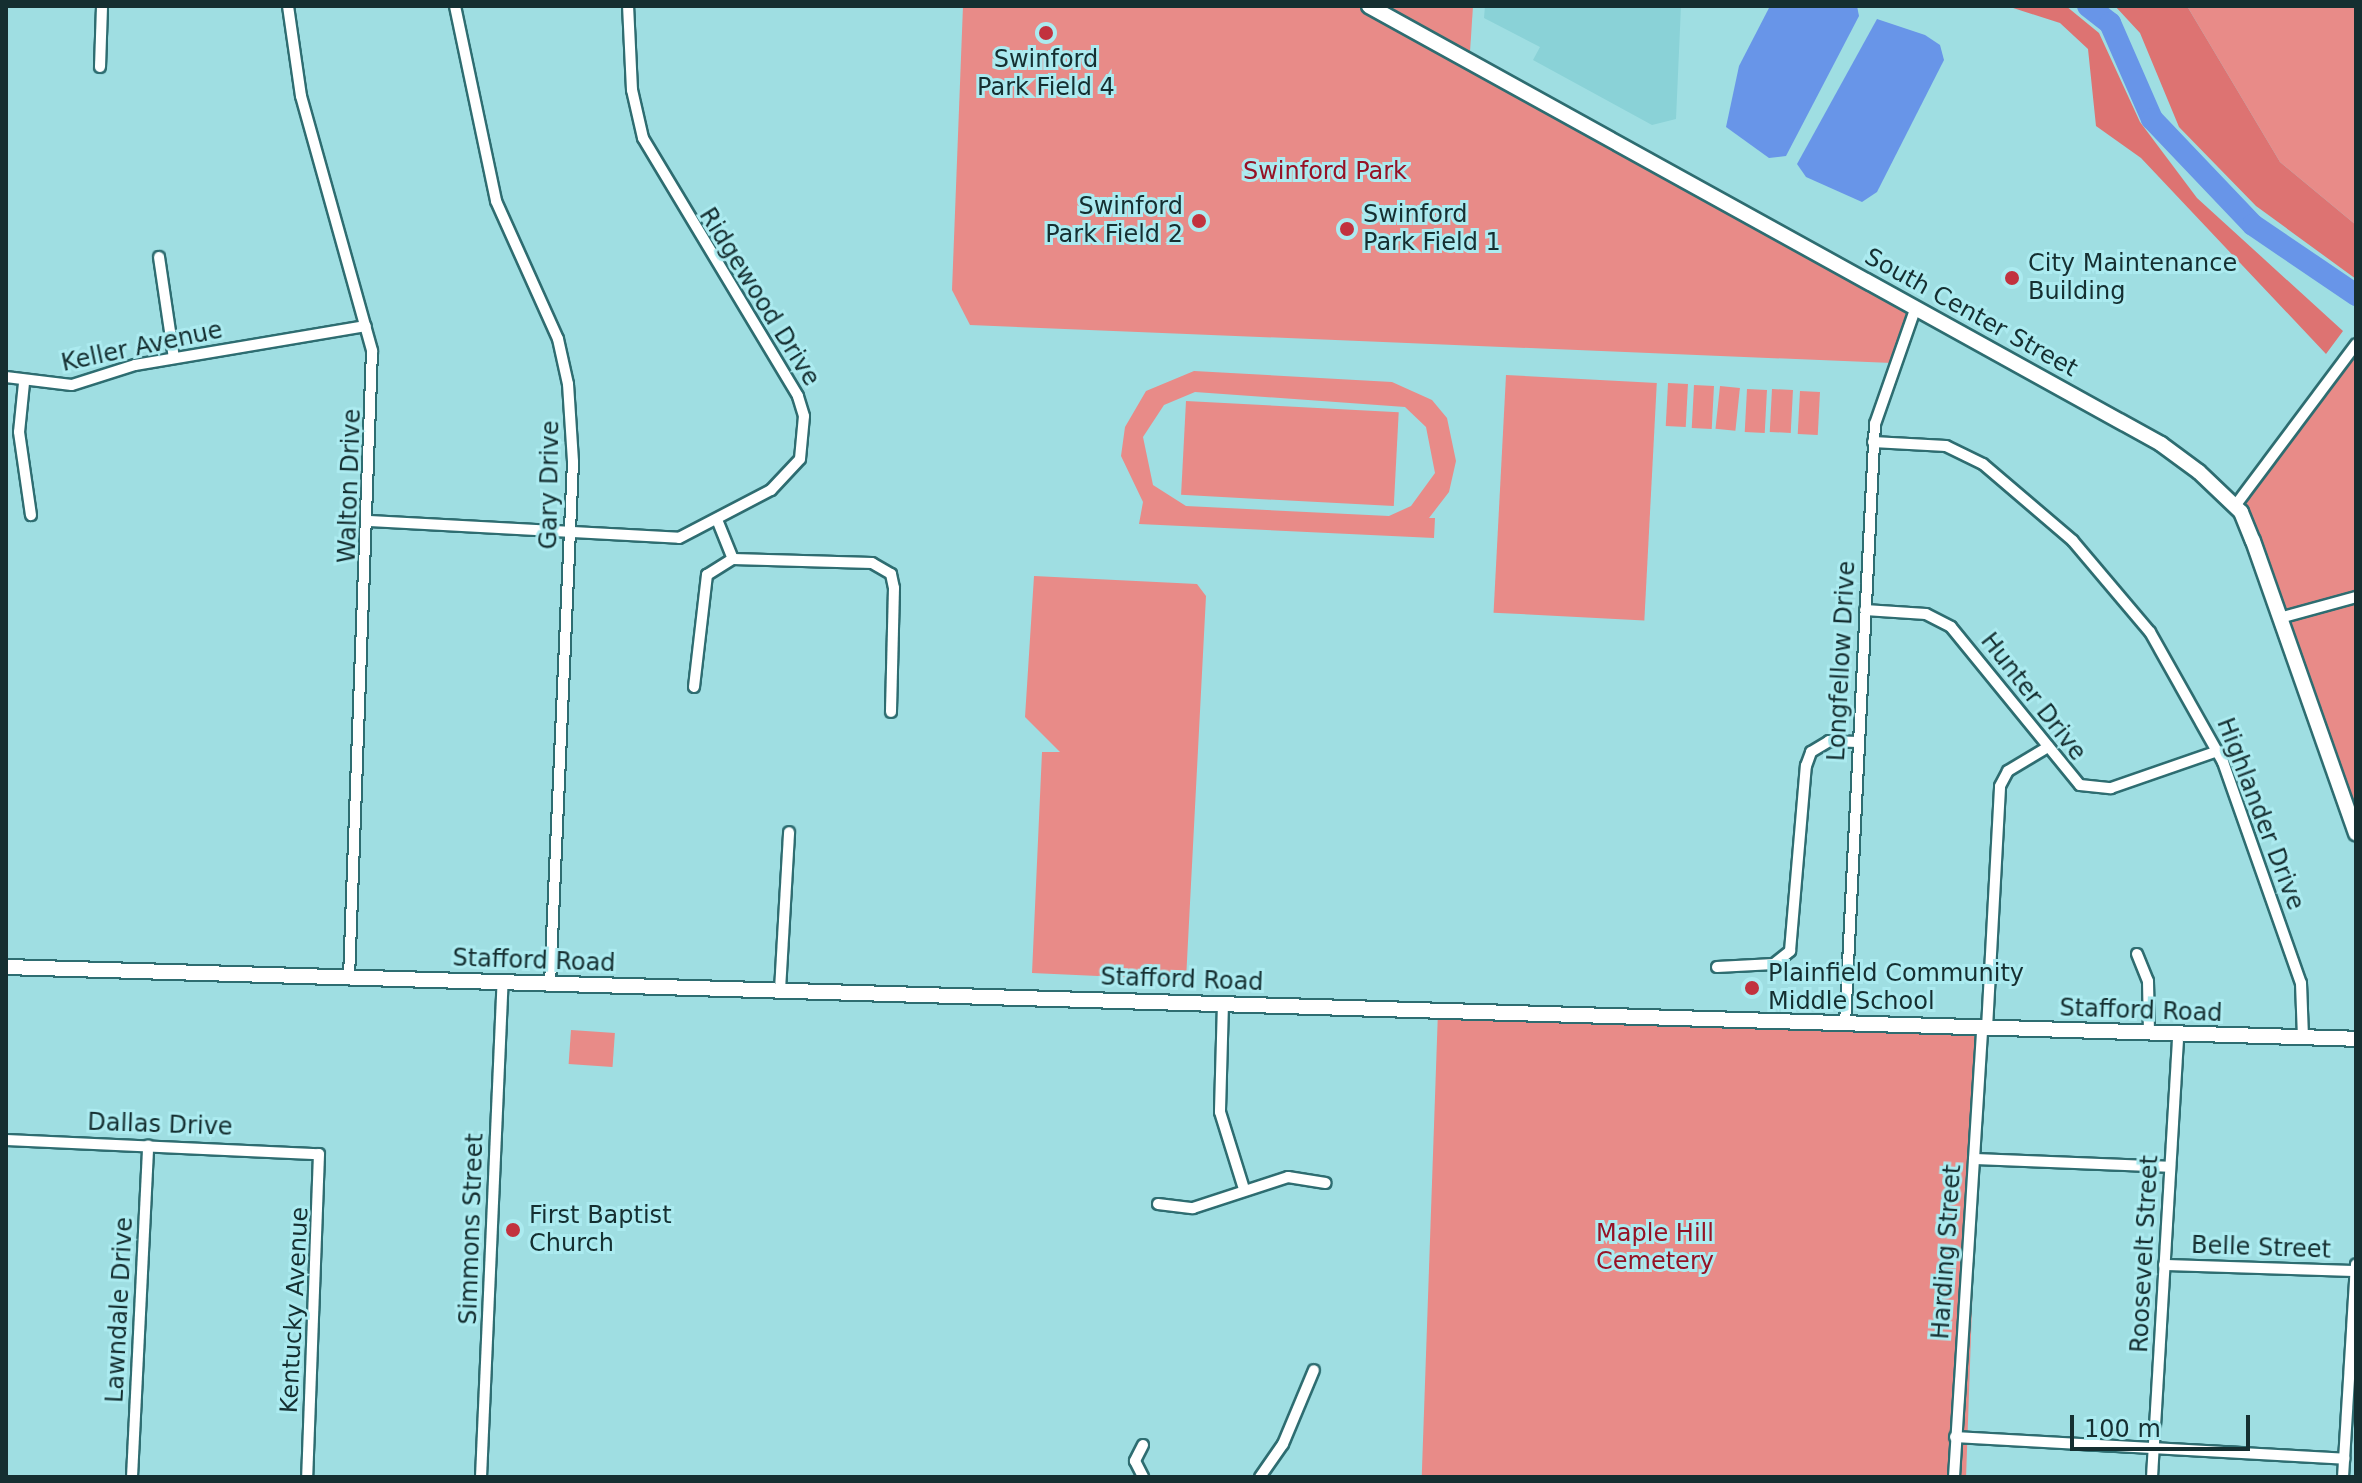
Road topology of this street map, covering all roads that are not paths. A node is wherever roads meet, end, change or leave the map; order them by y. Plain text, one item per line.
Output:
1 (102, 6) edge
2 (288, 6) edge
3 (455, 6) edge
4 (628, 6) edge
5 (1369, 6) edge
6 (100, 67) dead end
7 (159, 257) dead end
8 (1916, 307) junction
9 (366, 326) junction
10 (2356, 344) edge
11 (174, 358) junction
12 (6, 377) edge
13 (24, 383) junction
14 (1873, 442) junction
15 (2235, 506) junction
16 (31, 515) dead end
17 (370, 521) junction
18 (718, 522) junction
19 (571, 531) junction
20 (733, 559) junction
21 (2356, 597) edge
22 (1865, 610) junction
23 (2283, 617) junction
24 (694, 687) dead end
25 (891, 712) dead end
26 (1858, 742) junction
27 (2048, 747) junction
28 (2218, 751) junction
29 (789, 832) dead end
30 (2356, 833) edge
31 (2137, 954) dead end
32 (6, 967) edge
33 (1717, 967) dead end
34 (349, 977) junction
35 (503, 982) junction
36 (550, 984) junction
37 (780, 990) junction
38 (1223, 1003) junction
39 (1845, 1024) junction
40 (1984, 1029) junction
41 (2149, 1034) junction
42 (2178, 1034) junction
43 (2303, 1038) junction
44 (2356, 1039) edge
45 (6, 1140) edge
46 (148, 1145) junction
47 (312, 1148) joint
48 (1974, 1159) junction
49 (2170, 1167) junction
50 (1326, 1183) dead end
51 (1244, 1189) junction
52 (1158, 1204) dead end
53 (2356, 1264) edge
54 (2164, 1265) junction
55 (2356, 1271) edge
56 (1314, 1370) dead end
57 (2351, 1436) edge
58 (1955, 1437) junction
59 (1143, 1445) dead end
60 (2154, 1447) junction
61 (2344, 1459) junction
62 (132, 1477) edge
63 (307, 1477) edge
64 (481, 1477) edge
65 (1143, 1477) edge
66 (1260, 1477) edge
67 (1954, 1477) edge
68 (2152, 1477) edge
69 (2343, 1477) edge

1 - 6 street
2 - 9 street, Walton Drive
3 - 19 street, Gary Drive
4 - 18 street, Ridgewood Drive
5 - 8 street, South Center Street
7 - 11 street
8 - 14 street, Longfellow Drive
8 - 15 street, South Center Street
9 - 11 street, Keller Avenue
9 - 17 street, Walton Drive
10 - 15 street
11 - 13 street, Keller Avenue
12 - 13 street, Keller Avenue
13 - 16 street
14 - 22 street, Longfellow Drive
14 - 28 street, Highlander Drive
15 - 23 street, South Center Street
17 - 19 street, Ridgewood Drive
17 - 34 street, Walton Drive
18 - 19 street, Ridgewood Drive
18 - 20 street
19 - 36 street, Gary Drive
20 - 24 street
20 - 25 street
21 - 23 street
22 - 26 street, Longfellow Drive
22 - 27 street, Hunter Drive
23 - 30 street, South Center Street
26 - 33 street
26 - 39 street, Longfellow Drive
27 - 28 street, Hunter Drive
27 - 40 street, Harding Street
28 - 43 street, Highlander Drive
29 - 37 street
31 - 41 street
32 - 34 street, Stafford Road
34 - 35 street, Stafford Road
35 - 36 street, Stafford Road
35 - 64 street, Simmons Street
36 - 37 street, Stafford Road
37 - 38 street, Stafford Road
38 - 39 street, Stafford Road
38 - 51 street
39 - 40 street, Stafford Road
40 - 41 street, Stafford Road
40 - 48 street, Harding Street
41 - 42 street, Stafford Road
42 - 43 street, Stafford Road
42 - 49 street, Roosevelt Street
43 - 44 street, Stafford Road
45 - 46 street, Dallas Drive
46 - 47 street, Dallas Drive
46 - 62 street, Lawndale Drive
47 - 63 street, Kentucky Avenue
48 - 49 street
48 - 58 street, Harding Street
49 - 54 street, Roosevelt Street
50 - 51 street
51 - 52 street
53 - 55 street
54 - 55 street, Belle Street
54 - 60 street, Roosevelt Street
55 - 57 street
56 - 66 street
57 - 61 street
58 - 60 street
58 - 67 street, Harding Street
59 - 65 street
60 - 61 street
60 - 68 street, Roosevelt Street
61 - 69 street

